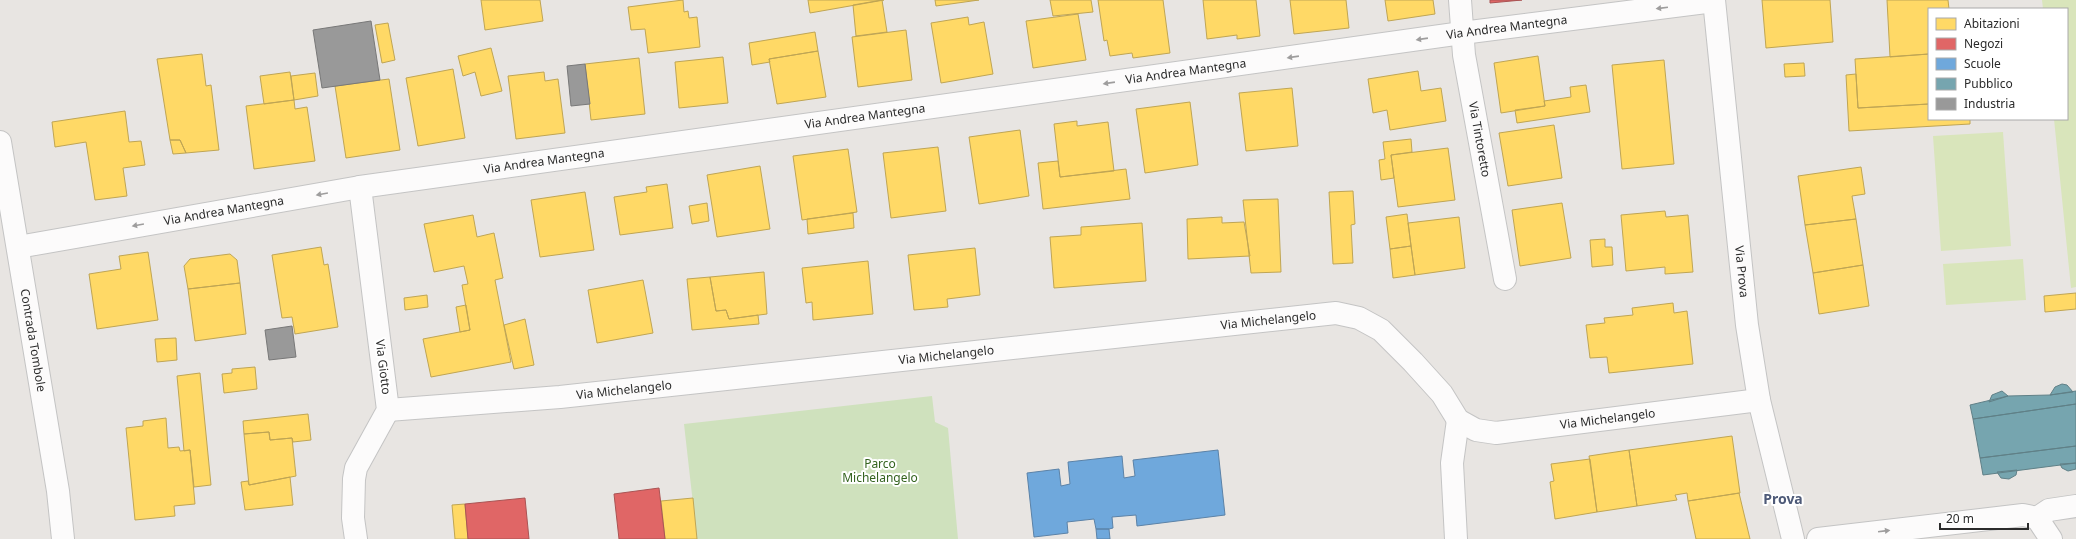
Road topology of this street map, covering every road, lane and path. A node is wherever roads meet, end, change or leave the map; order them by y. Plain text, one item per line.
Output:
1 (1460, 0) edge
2 (1714, 1) edge
3 (1462, 34) junction
4 (0, 142) edge
5 (360, 187) junction
6 (18, 247) junction
7 (1505, 279) dead end
8 (1759, 400) junction
9 (388, 410) junction
10 (1458, 420) junction
11 (2076, 506) edge
12 (2037, 518) junction
13 (63, 539) edge
14 (356, 539) edge
15 (1456, 539) edge
16 (1793, 539) edge
17 (1818, 539) edge
18 (2051, 539) edge

1 - 3 street, Via Tintoretto
2 -> 3 street, Via Andrea Mantegna
2 - 8 street, Via Prova
3 -> 5 street, Via Andrea Mantegna
3 - 7 street, Via Tintoretto
4 - 6 street, Contrada Tombole
5 -> 6 street, Via Andrea Mantegna
5 - 9 street, Via Giotto
6 - 13 street, Contrada Tombole
8 - 10 street, Via Michelangelo
8 - 16 street, Via Prova
9 - 10 street, Via Michelangelo
9 - 14 street, Via Giotto
10 - 15 street
11 - 12 street
17 -> 12 street
12 - 18 street

